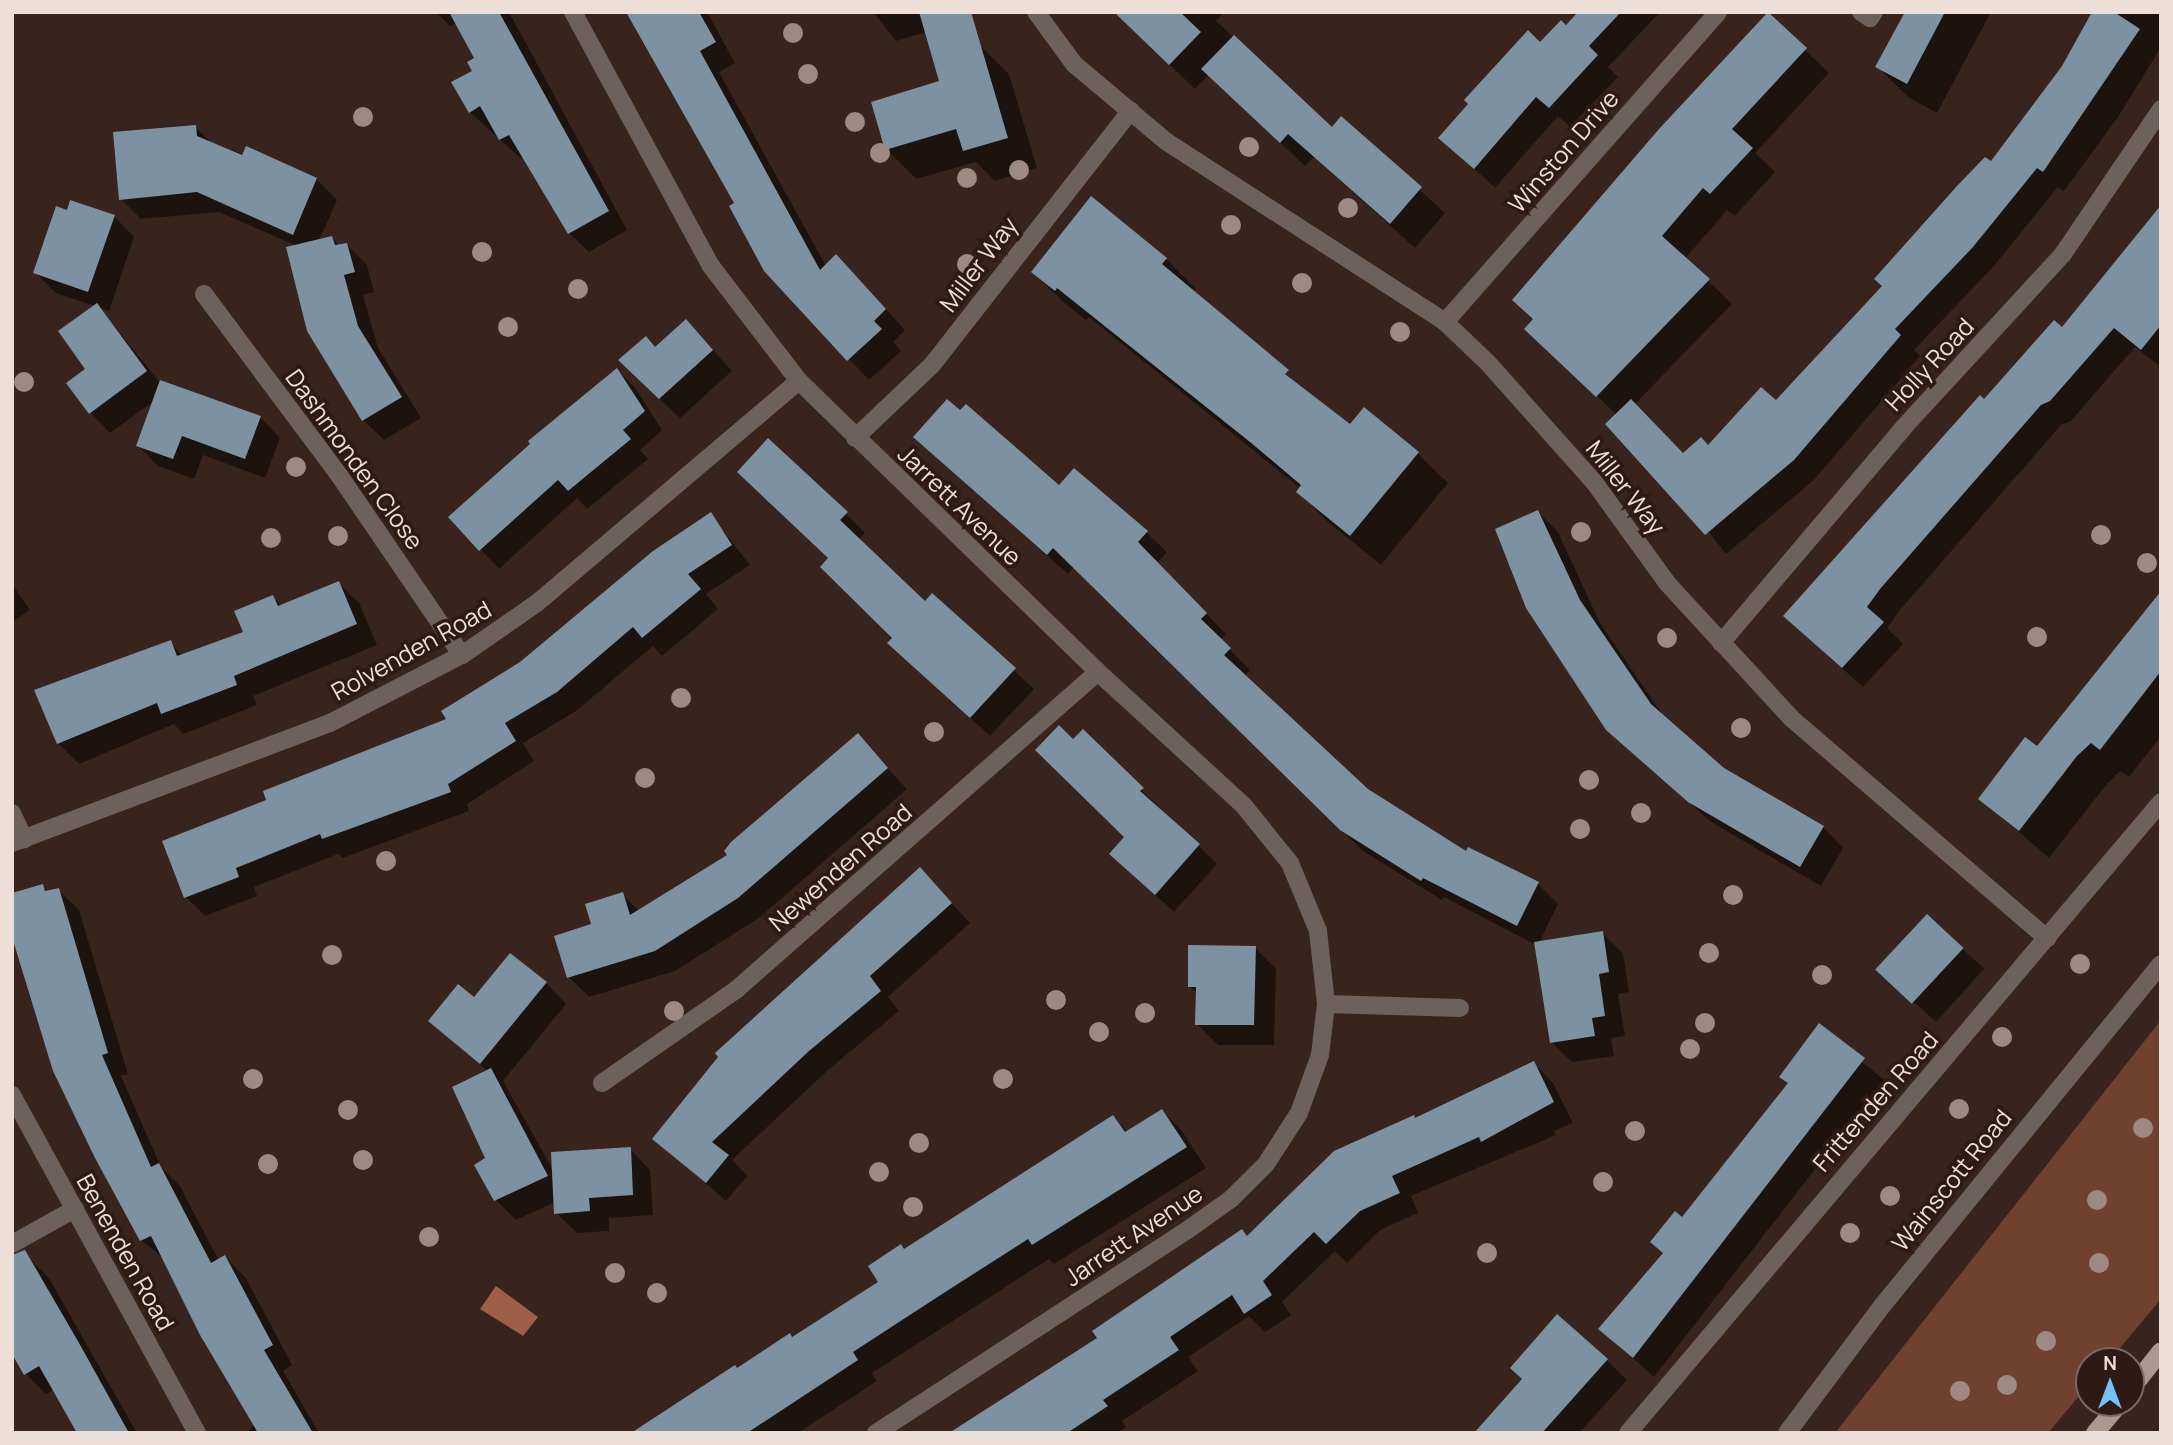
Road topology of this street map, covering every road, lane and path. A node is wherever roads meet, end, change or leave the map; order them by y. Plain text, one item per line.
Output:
1 (573, 12) edge
2 (1036, 12) edge
3 (1718, 12) edge
4 (1861, 12) edge
5 (1874, 12) edge
6 (2161, 109) edge
7 (1131, 110) junction
8 (204, 294) dead end
9 (1445, 322) junction
10 (799, 381) junction
11 (855, 438) junction
12 (1721, 643) junction
13 (462, 655) junction
14 (1098, 672) junction
15 (2161, 802) edge
16 (12, 813) edge
17 (18, 841) edge
18 (2047, 938) junction
19 (2161, 964) edge
20 (1326, 1004) junction
21 (1460, 1008) dead end
22 (602, 1083) dead end
23 (12, 1095) edge
24 (75, 1209) junction
25 (12, 1244) edge
26 (2161, 1351) edge
27 (2145, 1371) edge
28 (2108, 1417) edge
29 (197, 1433) edge
30 (876, 1433) edge
31 (1628, 1433) edge
32 (1787, 1433) edge
33 (2095, 1433) edge

1 - 10 street, Jarrett Avenue
2 - 7 street, Miller Way
3 - 9 street, Winston Drive
4 - 5 street
6 - 12 street, Holly Road
7 - 9 street, Miller Way
7 - 11 street, Miller Way
8 - 13 street, Dashmonden Close
9 - 12 street, Miller Way
10 - 11 street, Jarrett Avenue
10 - 13 street, Rolvenden Road
11 - 14 street, Jarrett Avenue
12 - 18 street, Miller Way
13 - 17 street, Rolvenden Road
14 - 20 street, Jarrett Avenue
14 - 22 street, Newenden Road
15 - 18 street, Frittenden Road
16 - 17 street, Rolvenden Road
18 - 31 street, Frittenden Road
19 - 32 street, Wainscott Road
20 - 21 street
20 - 30 street, Jarrett Avenue
23 - 24 street, Benenden Road
24 - 25 street
24 - 29 street, Benenden Road
26 - 27 main road
28 - 33 main road

